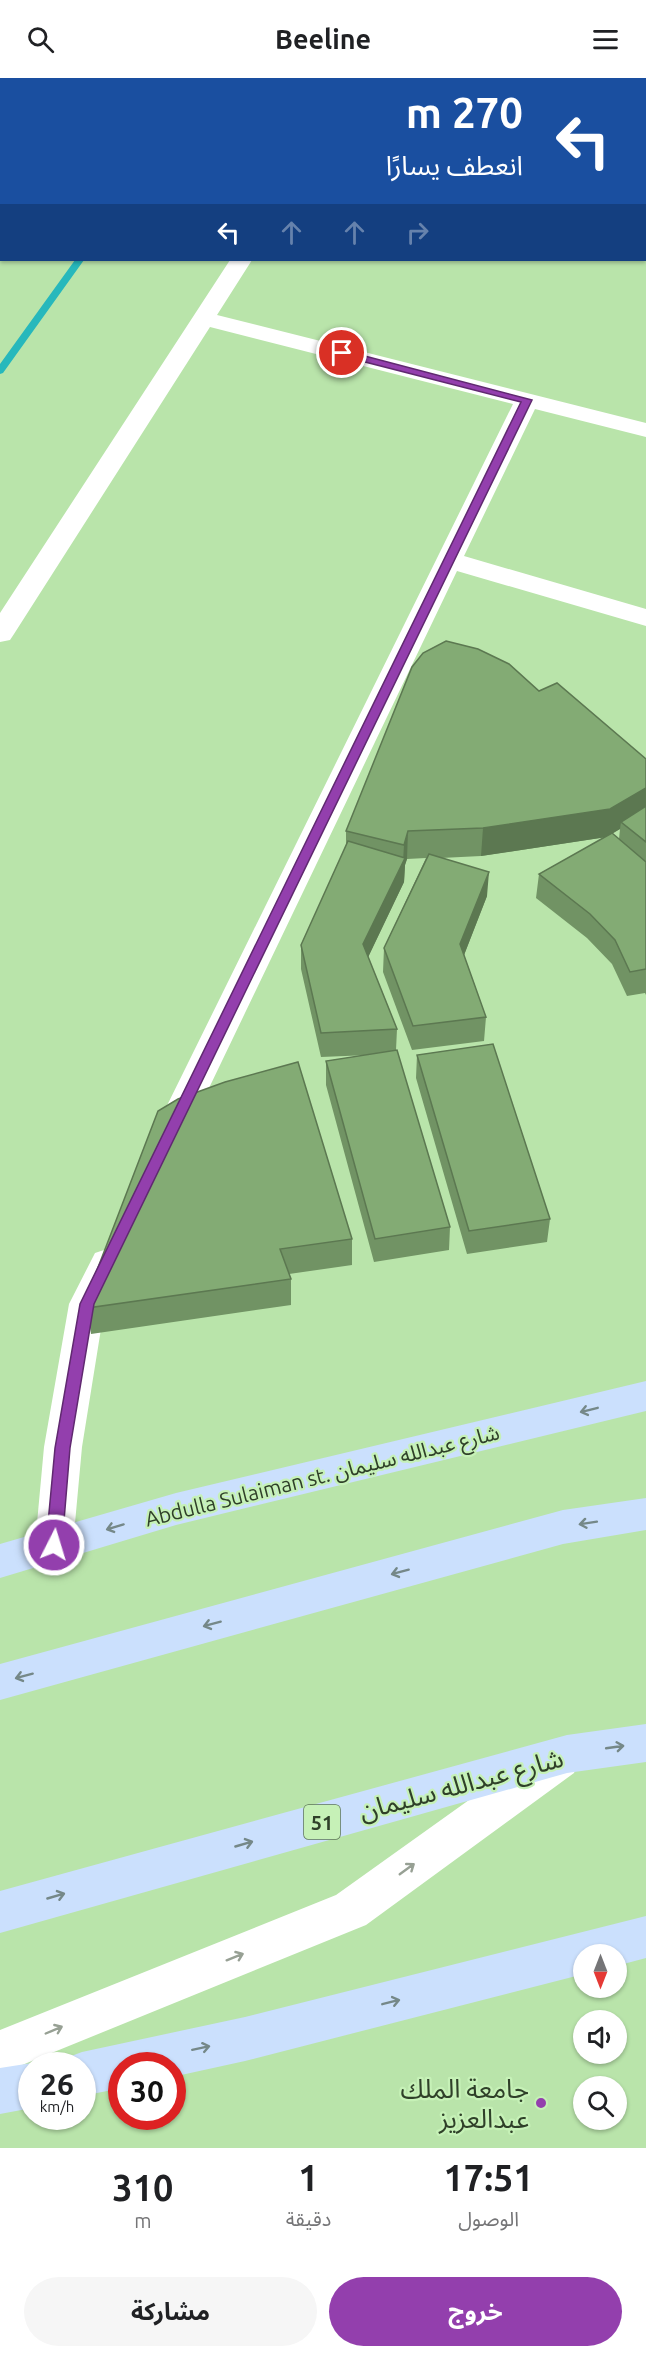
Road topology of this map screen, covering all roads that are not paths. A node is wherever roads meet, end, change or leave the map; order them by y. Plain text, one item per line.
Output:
1 (240, 261) edge
2 (203, 318) junction
3 (527, 400) junction
4 (646, 430) edge
5 (449, 560) junction
6 (646, 618) edge
7 (0, 634) edge
8 (155, 1164) edge
9 (118, 1239) edge
10 (646, 1396) edge
11 (646, 1514) edge
12 (54, 1545) junction
13 (0, 1562) edge
14 (0, 1682) edge
15 (646, 1743) edge
16 (567, 1754) junction
17 (0, 1912) edge
18 (646, 1937) edge
19 (0, 2052) edge
20 (96, 2071) edge
21 (18, 2088) edge
22 (0, 2091) edge

1 - 2 street
2 - 3 street
2 - 7 street
3 - 4 street
3 - 5 street
5 - 6 street
5 - 8 street
9 - 12 street
10 -> 12 main road, Abdulla Sulaiman st. شارع عبدالله سليمان
11 -> 14 main road
12 - 13 main road, Abdulla Sulaiman st. شارع عبدالله سليمان
16 -> 15 main road, شارع عبدالله سليمان / 51
17 -> 16 main road, شارع عبدالله سليمان / 51
19 -> 16 street
20 -> 18 main road
21 - 22 main road

